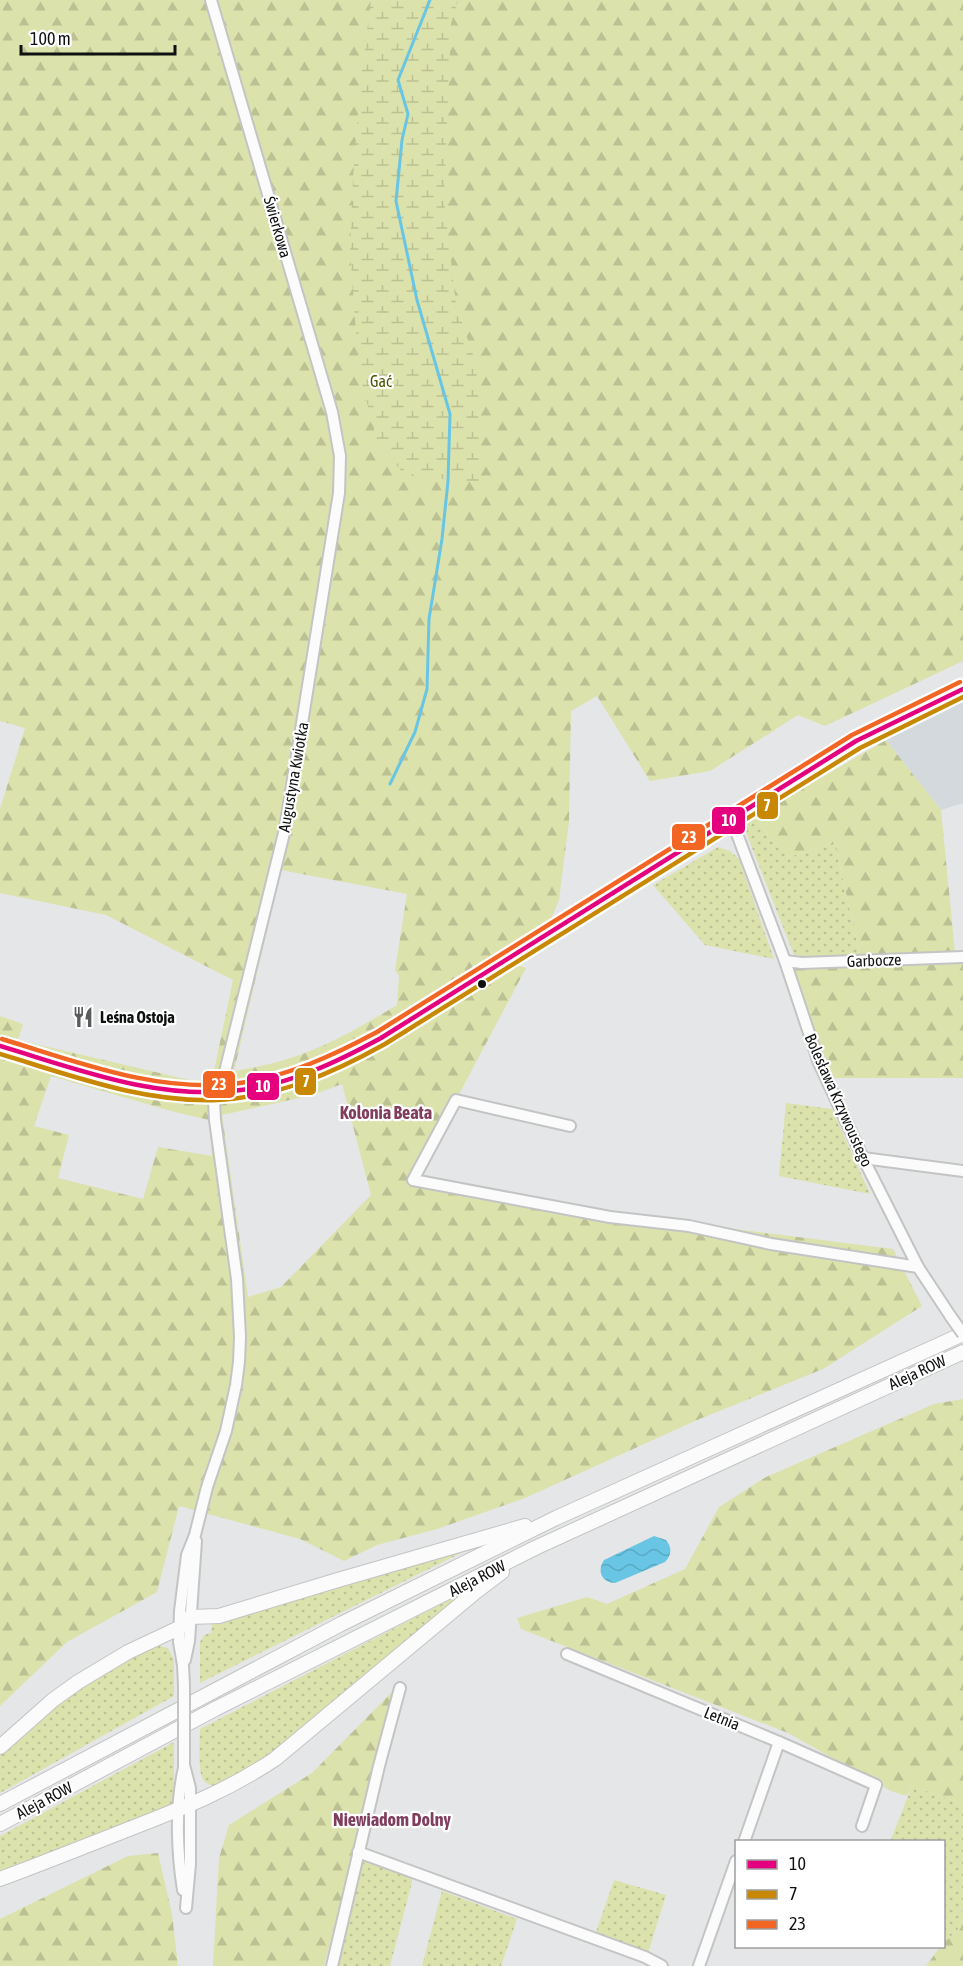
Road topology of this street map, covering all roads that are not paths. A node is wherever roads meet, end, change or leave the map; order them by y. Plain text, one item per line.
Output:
1 (210, 0) edge
2 (340, 456) joint
3 (963, 689) edge
4 (732, 819) junction
5 (963, 957) edge
6 (785, 961) junction
7 (0, 1046) edge
8 (217, 1092) junction
9 (570, 1126) dead end
10 (863, 1158) junction
11 (963, 1171) edge
12 (918, 1267) junction
13 (963, 1334) edge
14 (963, 1352) edge
15 (556, 1518) junction
16 (195, 1535) junction
17 (536, 1548) junction
18 (190, 1617) junction
19 (179, 1628) junction
20 (567, 1654) dead end
21 (183, 1665) junction
22 (400, 1688) dead end
23 (779, 1742) junction
24 (0, 1747) edge
25 (0, 1804) edge
26 (184, 1807) junction
27 (0, 1824) edge
28 (862, 1826) dead end
29 (745, 1840) edge
30 (358, 1852) junction
31 (735, 1864) edge
32 (0, 1879) edge
33 (332, 1966) edge
34 (662, 1966) edge
35 (699, 1966) edge

1 - 2 street, Świerkowa
2 - 8 street, Augustyna Kwiotka
3 - 4 main road
4 - 6 street, Bolesława Krzywoustego
4 - 8 main road
5 - 6 street, Garbocze
6 - 10 street, Bolesława Krzywoustego
7 - 8 main road
8 - 16 street, Augustyna Kwiotka
9 - 12 street
10 - 11 street
10 - 12 street, Bolesława Krzywoustego
12 - 13 street, Bolesława Krzywoustego, bridge
13 - 15 main road, Aleja ROW
14 - 17 main road, Aleja ROW
15 - 18 main road
15 - 25 main road, Aleja ROW
16 - 18 street
16 - 19 street
17 - 26 main road
17 - 27 main road, Aleja ROW
18 - 19 main road
18 - 21 street
19 - 21 street
19 - 24 main road
20 - 23 street, Letnia
21 - 26 street, bridge
22 - 30 street
23 - 28 street, Letnia
23 - 29 street
26 - 26 street
26 - 32 main road
30 - 33 street
30 - 34 street
31 - 35 street

